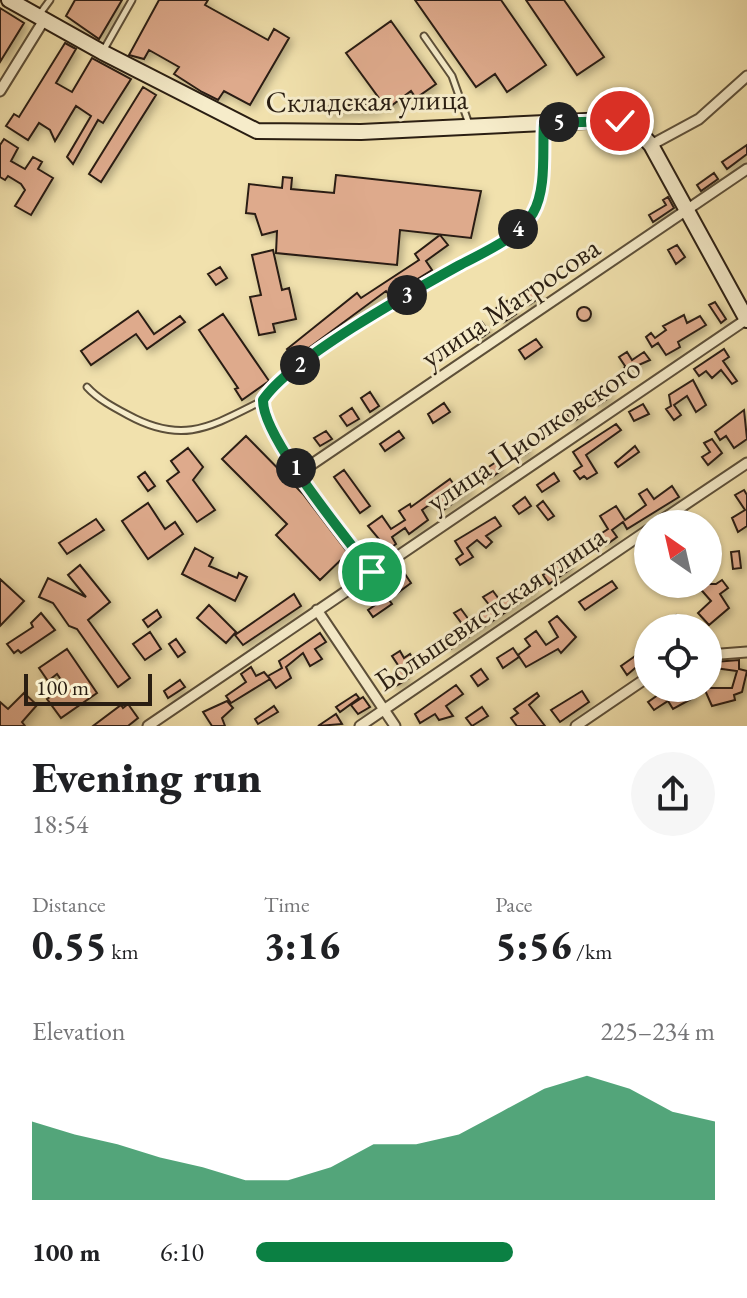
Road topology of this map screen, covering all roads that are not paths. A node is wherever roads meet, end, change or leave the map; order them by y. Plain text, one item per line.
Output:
1 (9, 0) edge
2 (50, 0) edge
3 (132, 0) edge
4 (42, 18) junction
5 (424, 36) dead end
6 (102, 52) junction
7 (747, 76) edge
8 (2, 84) edge
9 (544, 123) junction
10 (469, 125) junction
11 (651, 145) junction
12 (747, 169) edge
13 (686, 212) junction
14 (747, 319) edge
15 (87, 387) dead end
16 (263, 400) junction
17 (747, 463) edge
18 (299, 473) junction
19 (677, 510) edge
20 (634, 540) edge
21 (372, 572) junction
22 (317, 610) junction
23 (747, 652) edge
24 (722, 654) edge
25 (634, 687) edge
26 (384, 710) junction
27 (148, 726) edge
28 (360, 726) edge
29 (395, 726) edge
30 (576, 726) edge

1 - 4 street, Складская улица
2 - 4 lane
3 - 6 lane
4 - 6 street, Складская улица
4 - 8 street
5 - 10 lane
6 - 10 street, Складская улица
7 - 11 street
9 - 10 street, Складская улица
9 - 11 street, Складская улица
9 - 16 street
11 - 13 street
12 - 13 street, улица Матросова
13 - 14 street
13 - 18 street, улица Матросова
14 - 21 street, улица Циолковского
15 - 16 lane
16 - 18 street
17 - 19 street
18 - 21 street
20 - 26 street, Большевистская улица
21 - 22 street, улица Циолковского
22 - 26 street
22 - 27 street, улица Циолковского
23 - 24 street
25 - 30 street
26 - 28 street, Большевистская улица
26 - 29 street

